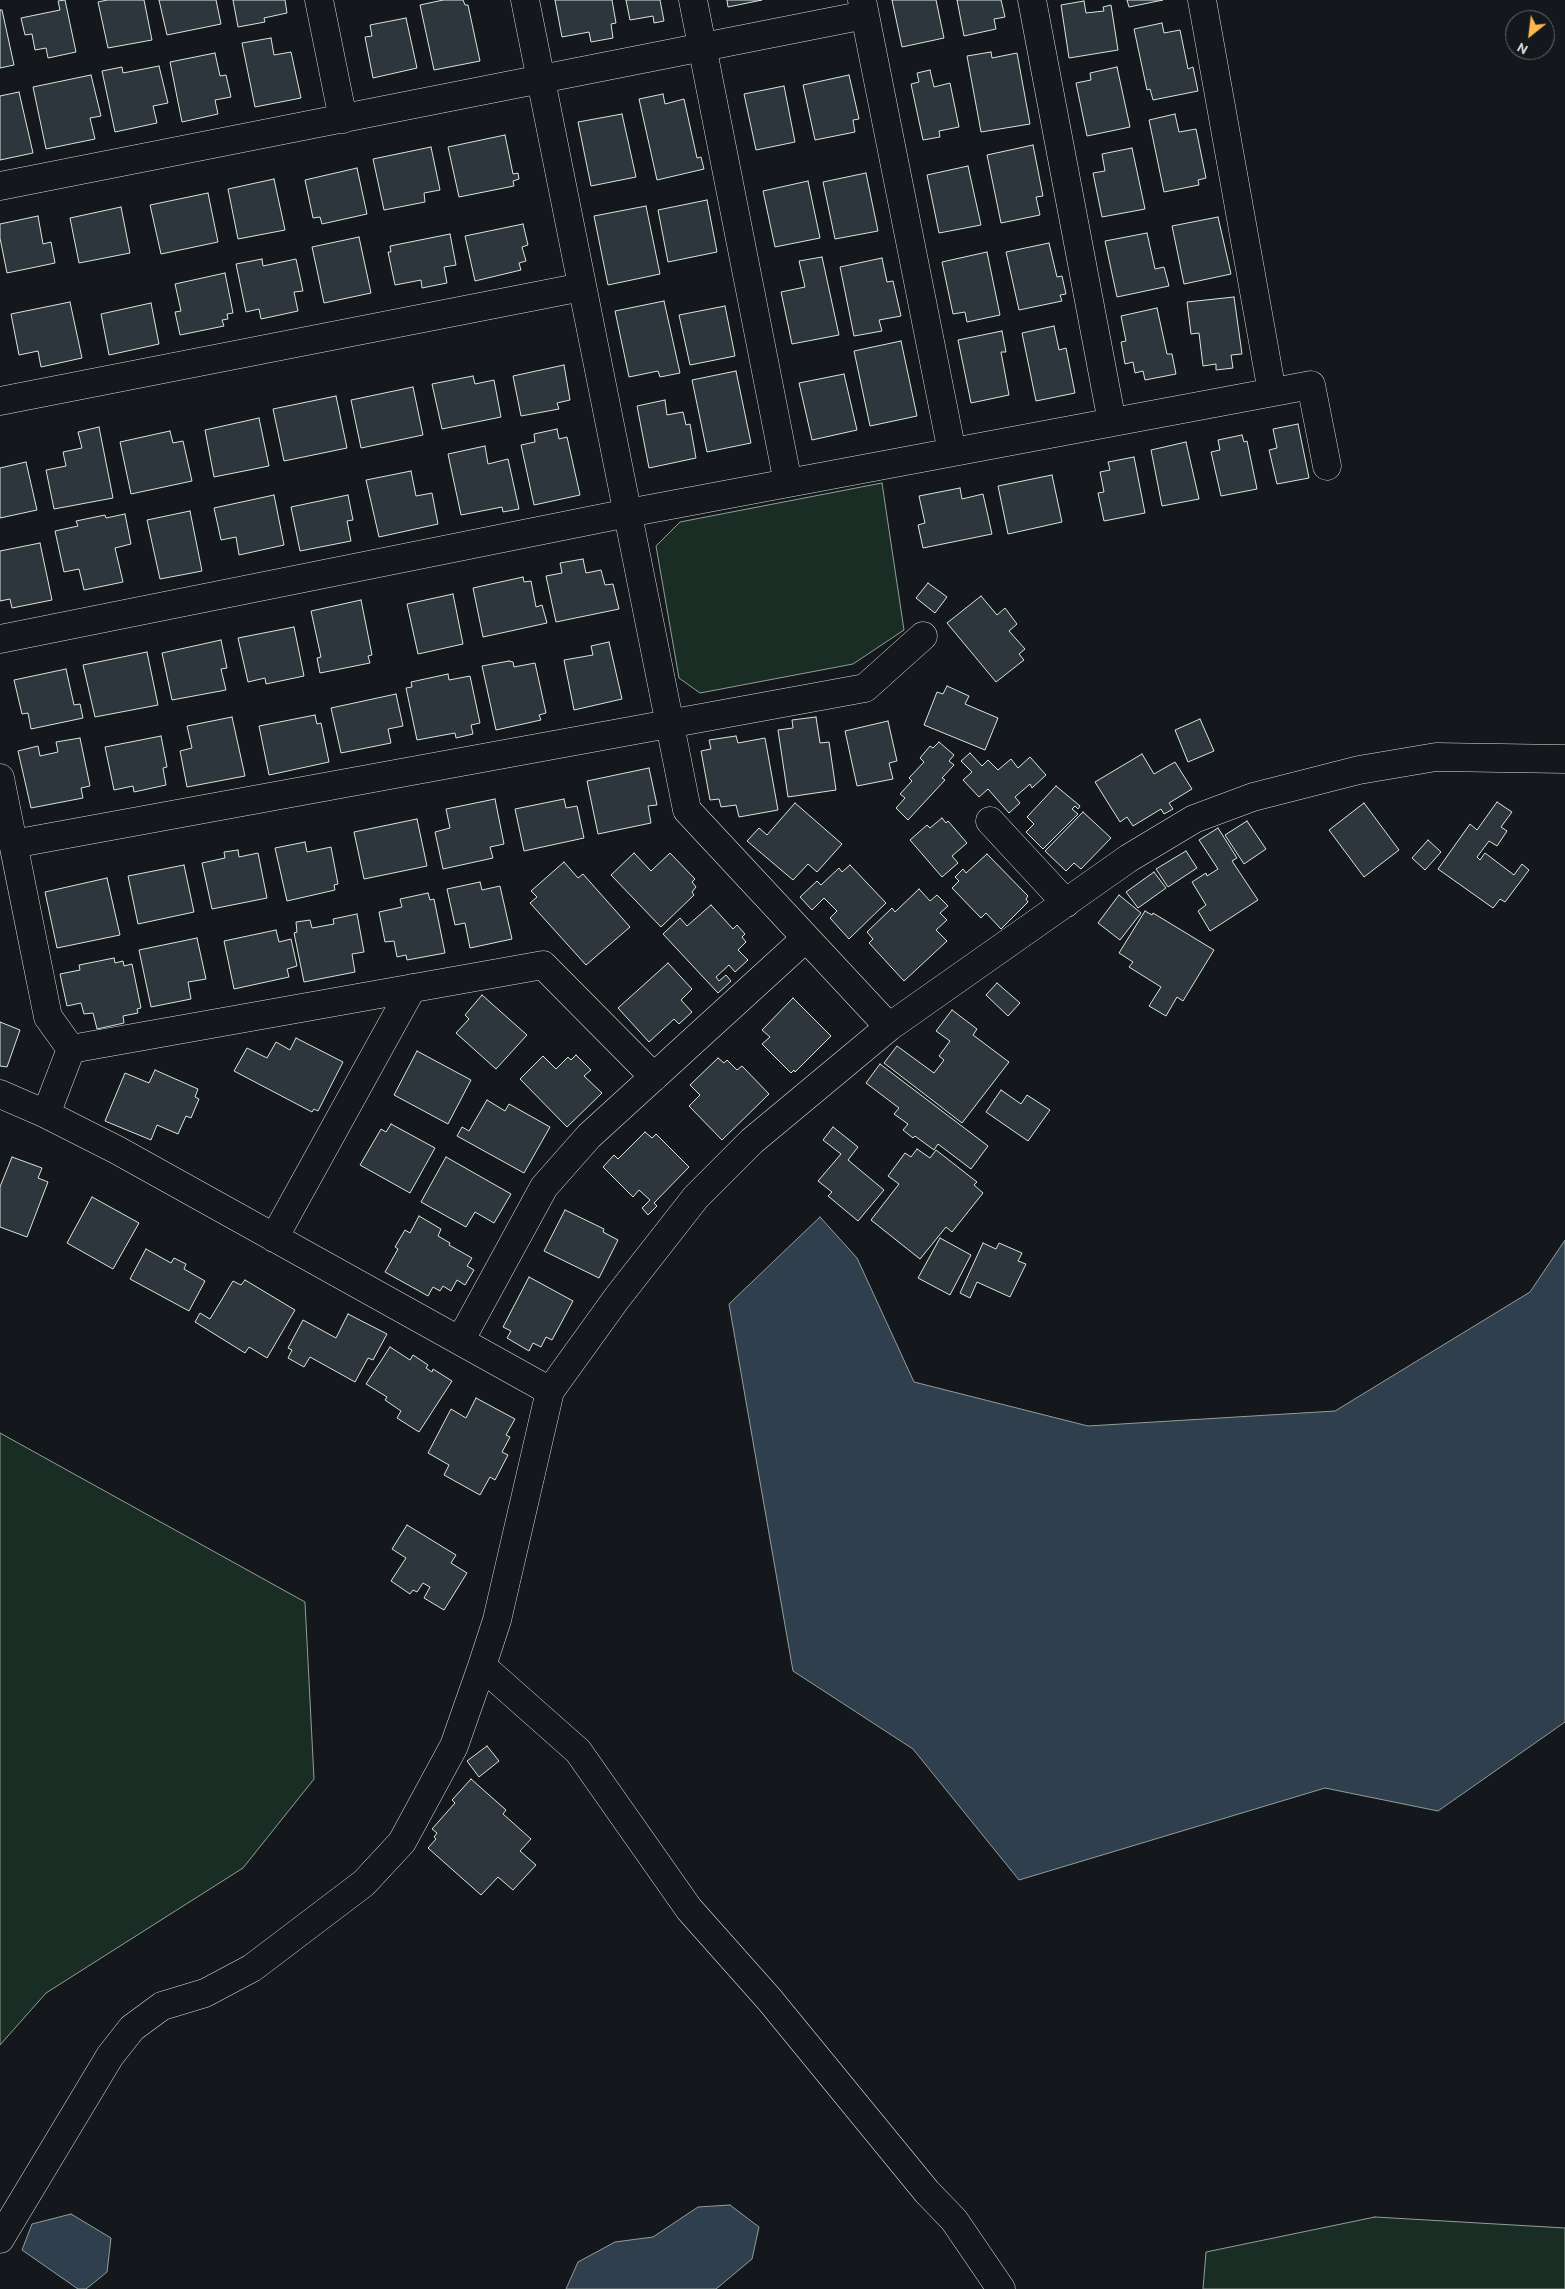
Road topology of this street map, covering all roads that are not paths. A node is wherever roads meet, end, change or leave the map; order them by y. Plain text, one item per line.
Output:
1 (319, 0) edge
2 (526, 0) edge
3 (693, 0) edge
4 (1032, 0) edge
5 (1202, 0) edge
6 (863, 7) edge
7 (702, 47) junction
8 (541, 79) junction
9 (343, 118) junction
10 (0, 186) edge
11 (582, 287) junction
12 (1272, 392) junction
13 (0, 400) edge
14 (1112, 422) junction
15 (952, 452) junction
16 (1327, 466) dead end
17 (788, 483) junction
18 (628, 513) junction
19 (923, 636) dead end
20 (0, 639) edge
21 (670, 724) junction
22 (1565, 759) edge
23 (0, 778) edge
24 (990, 821) dead end
25 (13, 844) junction
26 (1066, 903) junction
27 (806, 938) junction
28 (412, 988) junction
29 (889, 1027) junction
30 (71, 1049) junction
31 (654, 1077) junction
32 (0, 1094) edge
33 (46, 1114) junction
34 (274, 1238) junction
35 (460, 1341) junction
36 (550, 1391) junction
37 (482, 1666) junction
38 (0, 2239) edge
39 (1001, 2289) edge

1 - 9 street
2 - 8 street
3 - 7 street
4 - 14 street
5 - 12 street
6 - 7 street
6 - 15 street
7 - 8 street
7 - 17 street
8 - 9 street
8 - 11 street
9 - 10 street
11 - 13 street
11 - 18 street
12 - 14 street
12 - 16 street
14 - 15 street
15 - 17 street
17 - 18 street
18 - 20 street
18 - 21 street
19 - 21 street
21 - 25 street
21 - 27 street
22 - 26 street
23 - 25 street
24 - 26 street
25 - 30 street
26 - 29 street
27 - 29 street
27 - 31 street
28 - 30 street
28 - 31 street
28 - 34 street
29 - 36 street
30 - 33 street
31 - 35 street
32 - 33 street
33 - 34 street
34 - 35 street
35 - 36 street
36 - 37 street
37 - 38 street
37 - 39 street

